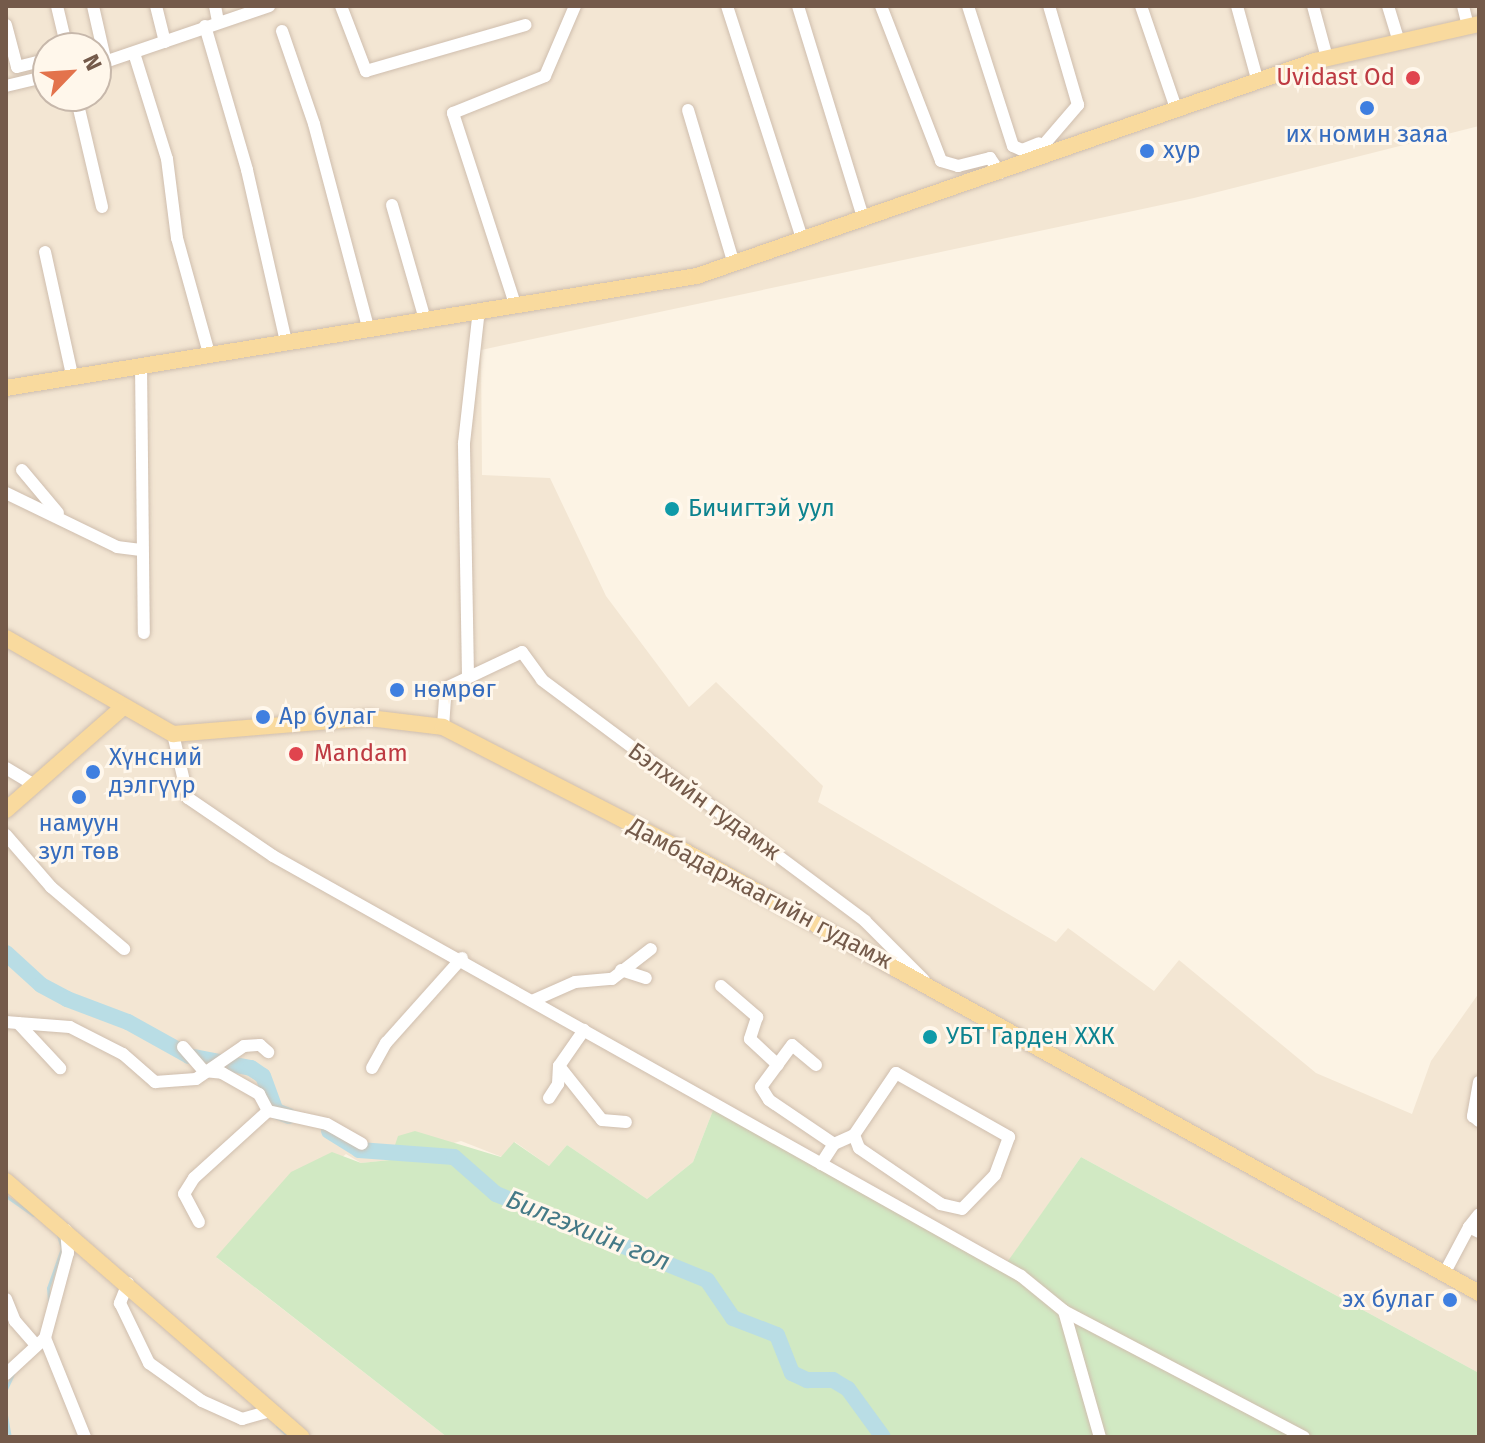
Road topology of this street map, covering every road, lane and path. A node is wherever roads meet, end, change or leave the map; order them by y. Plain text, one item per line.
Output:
1 (57, 6) edge
2 (93, 6) edge
3 (156, 6) edge
4 (215, 6) edge
5 (269, 6) edge
6 (341, 6) edge
7 (727, 6) edge
8 (798, 6) edge
9 (881, 6) edge
10 (968, 6) edge
11 (1049, 6) edge
12 (1141, 6) edge
13 (1237, 6) edge
14 (1313, 6) edge
15 (1388, 6) edge
16 (570, 9) edge
17 (1479, 10) edge
18 (1469, 17) edge
19 (218, 22) junction
20 (6, 25) edge
21 (525, 25) dead end
22 (205, 26) junction
23 (282, 31) dead end
24 (63, 32) edge
25 (97, 32) edge
26 (1398, 39) junction
27 (165, 42) junction
28 (134, 53) junction
29 (1327, 58) junction
30 (112, 60) edge
31 (32, 63) edge
32 (32, 80) edge
33 (1258, 82) junction
34 (6, 86) edge
35 (688, 110) dead end
36 (1177, 111) junction
37 (80, 112) edge
38 (1042, 151) junction
39 (1000, 173) junction
40 (392, 205) dead end
41 (102, 207) dead end
42 (864, 220) junction
43 (803, 241) junction
44 (45, 252) dead end
45 (734, 264) junction
46 (515, 304) junction
47 (479, 310) junction
48 (425, 319) junction
49 (368, 327) junction
50 (286, 341) junction
51 (209, 353) junction
52 (141, 364) junction
53 (72, 375) junction
54 (6, 388) edge
55 (22, 470) dead end
56 (6, 493) edge
57 (61, 517) junction
58 (141, 550) junction
59 (144, 633) dead end
60 (6, 638) edge
61 (468, 676) junction
62 (122, 708) junction
63 (443, 727) junction
64 (173, 734) junction
65 (6, 768) edge
66 (34, 785) junction
67 (6, 810) edge
68 (6, 835) edge
69 (124, 949) dead end
70 (651, 949) dead end
71 (462, 958) junction
72 (621, 970) junction
73 (646, 978) dead end
74 (721, 986) dead end
75 (933, 989) junction
76 (532, 1001) junction
77 (12, 1022) edge
78 (584, 1030) junction
79 (183, 1047) dead end
80 (268, 1052) dead end
81 (778, 1065) junction
82 (816, 1065) dead end
83 (559, 1066) junction
84 (60, 1068) dead end
85 (372, 1068) dead end
86 (207, 1069) junction
87 (1479, 1082) edge
88 (549, 1098) dead end
89 (268, 1111) junction
90 (1479, 1121) edge
91 (626, 1122) dead end
92 (854, 1135) junction
93 (362, 1144) dead end
94 (834, 1144) junction
95 (821, 1164) junction
96 (6, 1181) edge
97 (1479, 1214) edge
98 (199, 1222) dead end
99 (66, 1230) junction
100 (1474, 1230) edge
101 (1444, 1274) junction
102 (128, 1283) junction
103 (1479, 1293) edge
104 (6, 1299) edge
105 (1064, 1311) junction
106 (40, 1341) junction
107 (6, 1374) edge
108 (273, 1410) junction
109 (85, 1437) edge
110 (302, 1437) edge
111 (1100, 1437) edge
112 (1304, 1437) edge

1 - 24 street
2 - 25 street
3 - 27 street
4 - 19 street
5 - 19 street
6 - 21 street
7 - 43 street
8 - 42 street
9 - 39 street
10 - 38 street
11 - 38 street
12 - 36 street
13 - 33 street
14 - 29 street
15 - 26 street
16 - 46 street
17 - 18 street
18 - 26 main road
19 - 22 street
20 - 31 street
22 - 27 street
22 - 50 street
23 - 49 street
26 - 29 main road
27 - 28 street
28 - 30 street
28 - 51 street
29 - 33 main road
32 - 34 street
33 - 36 main road
35 - 45 street
36 - 38 main road
37 - 41 street
38 - 39 main road
39 - 42 main road
40 - 48 street
42 - 43 main road
43 - 45 main road
44 - 53 street
45 - 46 main road
46 - 47 main road
47 - 48 main road
47 - 61 street
48 - 49 main road
49 - 50 main road
50 - 51 main road
51 - 52 main road
52 - 53 main road
52 - 58 street
53 - 54 main road
55 - 57 street
56 - 57 street
57 - 58 street
58 - 59 street
60 - 62 main road
61 - 63 street, Бэлхийн гудамж
61 - 75 street, Бэлхийн гудамж
62 - 64 main road
62 - 66 main road
63 - 64 main road, Дамбадаржаагийн гудамж
63 - 75 main road, Дамбадаржаагийн гудамж
64 - 71 street
65 - 66 street
66 - 67 main road
68 - 69 street
70 - 72 street
71 - 76 street
71 - 85 street
72 - 73 street
72 - 76 street
74 - 81 street
75 - 101 main road, Дамбадаржаагийн гудамж
76 - 78 street
77 - 84 street
77 - 86 street
78 - 83 street
78 - 95 street
79 - 86 street
80 - 86 street
81 - 82 street
81 - 94 street
83 - 88 street
83 - 91 street
86 - 89 street
87 - 90 street
89 - 93 street
89 - 98 street
92 - 92 street
92 - 94 street
94 - 95 street
95 - 105 street
96 - 99 main road
97 - 100 street
99 - 102 main road
99 - 106 street
100 - 101 street
101 - 103 main road, Дамбадаржаагийн гудамж
102 - 108 main road
102 - 108 street
104 - 106 street
105 - 111 street
105 - 112 street
106 - 107 street
106 - 109 street
108 - 110 main road

